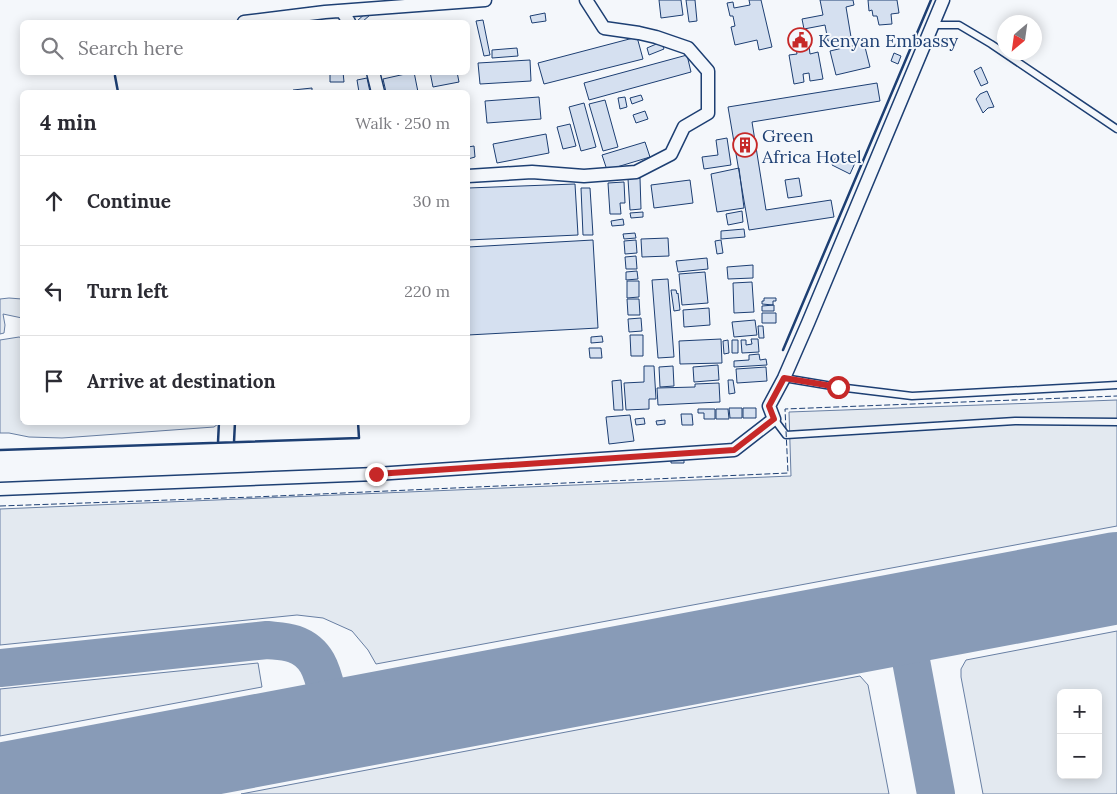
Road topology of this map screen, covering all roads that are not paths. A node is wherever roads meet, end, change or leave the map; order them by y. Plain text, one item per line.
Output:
1 (485, 0) edge
2 (586, 0) edge
3 (943, 0) edge
4 (345, 17) edge
5 (284, 20) edge
6 (934, 25) junction
7 (374, 75) edge
8 (378, 90) edge
9 (1117, 129) edge
10 (470, 176) edge
11 (784, 378) junction
12 (1117, 386) edge
13 (774, 419) junction
14 (1117, 422) edge
15 (0, 490) edge

1 - 4 street
2 - 10 street
3 - 6 street
4 - 5 street
6 - 9 lane
6 - 11 street
7 - 8 street
11 - 12 lane
11 - 13 street
13 - 14 lane
13 - 15 street

